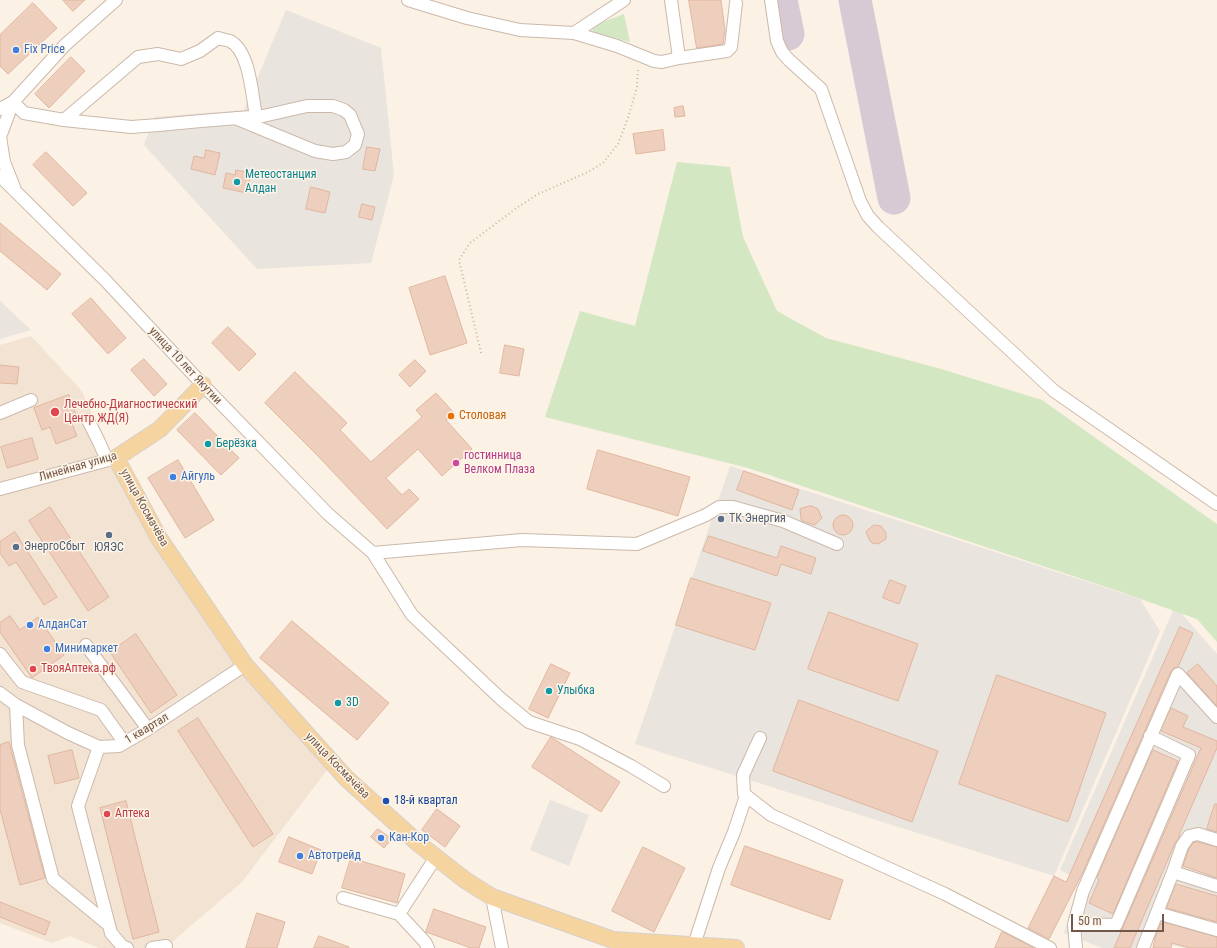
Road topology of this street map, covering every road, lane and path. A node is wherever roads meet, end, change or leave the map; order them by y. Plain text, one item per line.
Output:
1 (408, 0) edge
2 (624, 0) edge
3 (671, 0) edge
4 (770, 0) edge
5 (112, 2) edge
6 (736, 3) dead end
7 (574, 33) junction
8 (634, 53) junction
9 (679, 58) junction
10 (13, 102) junction
11 (0, 109) edge
12 (256, 116) junction
13 (235, 118) junction
14 (64, 120) junction
15 (0, 176) edge
16 (15, 190) junction
17 (481, 353) dead end
18 (203, 385) junction
19 (31, 400) dead end
20 (0, 413) edge
21 (88, 420) dead end
22 (111, 459) junction
23 (0, 489) edge
24 (1217, 504) edge
25 (837, 544) dead end
26 (373, 553) junction
27 (86, 645) dead end
28 (0, 654) edge
29 (245, 665) junction
30 (0, 693) edge
31 (16, 705) junction
32 (1217, 717) edge
33 (148, 729) junction
34 (1150, 736) junction
35 (760, 738) dead end
36 (124, 742) junction
37 (99, 747) junction
38 (664, 786) dead end
39 (746, 796) junction
40 (1217, 840) edge
41 (436, 857) junction
42 (1173, 872) junction
43 (1217, 886) edge
44 (492, 897) junction
45 (343, 898) dead end
46 (1157, 913) junction
47 (399, 914) junction
48 (1074, 924) junction
49 (109, 925) junction
50 (1217, 930) edge
51 (694, 945) junction
52 (166, 946) dead end
53 (127, 948) edge
54 (152, 948) edge
55 (428, 948) edge
56 (502, 948) edge
57 (734, 948) edge
58 (1050, 948) edge
59 (1076, 948) edge
60 (1142, 948) edge

1 - 7 street
2 - 7 street
3 - 9 street
4 - 24 street
5 - 10 street
6 - 9 street
7 - 8 street
8 - 9 street
8 - 17 path
10 - 11 street
10 - 14 street
10 - 16 street
12 - 13 street
12 - 13 street
12 - 14 street
13 - 14 street
15 - 16 street, улица 10 лет Якутии
16 - 18 street, улица 10 лет Якутии
18 - 22 main road, Линейная улица
18 - 26 street, улица 10 лет Якутии
19 - 20 street
21 - 22 street
22 - 23 street, Линейная улица
22 - 29 main road, улица Космачёва
25 - 26 street
26 - 38 street, улица 10 лет Якутии
27 - 33 street
28 - 36 street
29 - 33 street, 1 квартал
29 - 41 main road, улица Космачёва
30 - 31 street, 1 квартал
31 - 37 street, 1 квартал
31 - 49 street
32 - 34 street
33 - 36 street, 1 квартал
34 - 48 street
34 - 48 street
35 - 39 street
36 - 37 street, 1 квартал
37 - 49 street
39 - 51 street
39 - 58 street
40 - 42 street
41 - 44 main road, улица Космачёва
41 - 47 street
42 - 43 street
42 - 46 street
44 - 51 main road, улица Космачёва
44 - 56 street
45 - 47 street
46 - 50 street
46 - 60 street
47 - 55 street
48 - 59 street
49 - 53 street
51 - 57 main road, улица Космачёва
52 - 54 street

